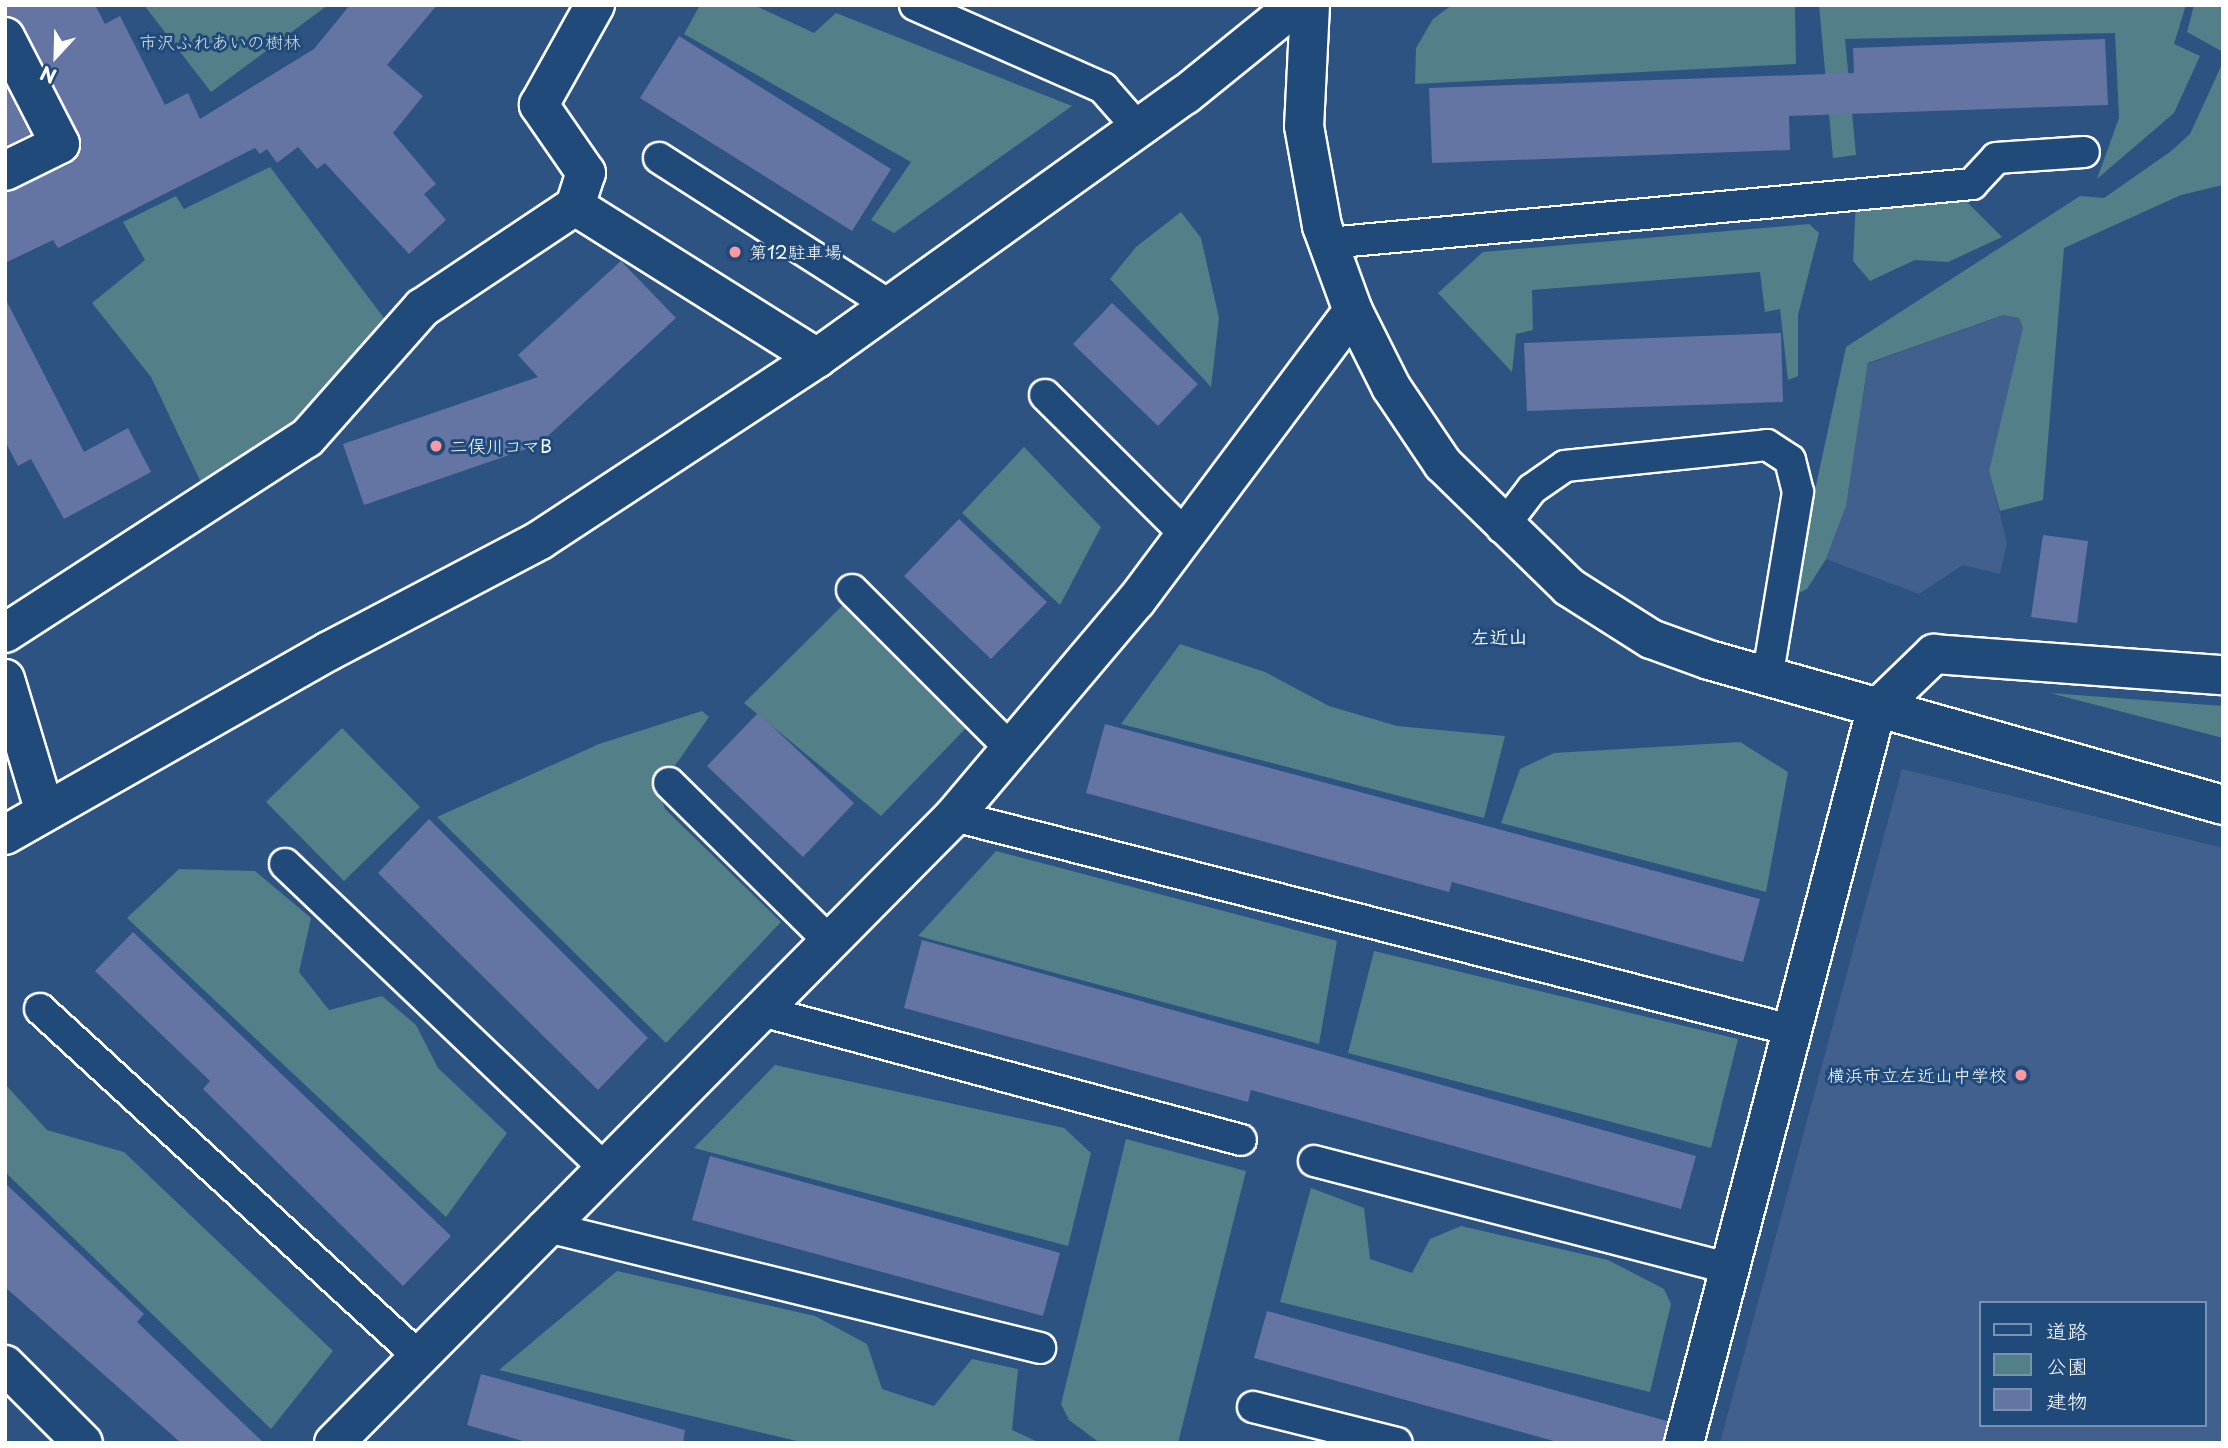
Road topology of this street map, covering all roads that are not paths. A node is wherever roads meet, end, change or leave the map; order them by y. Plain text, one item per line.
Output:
1 (595, 5) edge
2 (915, 5) edge
3 (1296, 5) edge
4 (1310, 5) edge
5 (5, 37) edge
6 (1139, 129) junction
7 (2084, 152) dead end
8 (659, 159) dead end
9 (5, 171) edge
10 (575, 205) junction
11 (1328, 243) junction
12 (890, 306) junction
13 (1353, 311) junction
14 (817, 358) junction
15 (1045, 395) dead end
16 (1502, 528) junction
17 (1186, 535) junction
18 (852, 590) dead end
19 (5, 634) edge
20 (2223, 675) edge
21 (5, 679) edge
22 (1767, 679) junction
23 (1876, 710) junction
24 (1011, 749) junction
25 (15, 750) edge
26 (669, 783) dead end
27 (2223, 805) edge
28 (44, 809) junction
29 (954, 816) junction
30 (5, 835) edge
31 (285, 864) dead end
32 (829, 941) junction
33 (40, 1009) dead end
34 (758, 1010) junction
35 (1791, 1030) junction
36 (1241, 1140) dead end
37 (1314, 1161) dead end
38 (602, 1166) junction
39 (543, 1226) junction
40 (1727, 1268) junction
41 (1040, 1348) dead end
42 (418, 1355) junction
43 (5, 1365) edge
44 (1254, 1407) dead end
45 (83, 1443) edge
46 (334, 1443) edge
47 (1397, 1443) edge
48 (1684, 1443) edge

1 - 10 street
2 - 6 lane
3 - 6 street
4 - 11 street
5 - 9 street
6 - 12 street
7 - 11 lane
8 - 12 lane
10 - 14 street
10 - 19 street
11 - 13 street
12 - 14 street
13 - 16 street
13 - 17 street
14 - 28 street
15 - 17 lane
16 - 22 street
16 - 22 lane
17 - 24 street
18 - 24 lane
20 - 23 street
21 - 25 street
22 - 23 street
23 - 27 street
23 - 35 street
24 - 29 street
25 - 28 street
26 - 32 lane
28 - 30 street
29 - 32 street
29 - 35 lane
31 - 38 lane
32 - 34 street
33 - 42 lane
34 - 36 lane
34 - 38 street
35 - 40 street
37 - 40 lane
38 - 39 street
39 - 41 lane
39 - 42 street
40 - 48 street
42 - 46 street
43 - 45 street
44 - 47 lane

